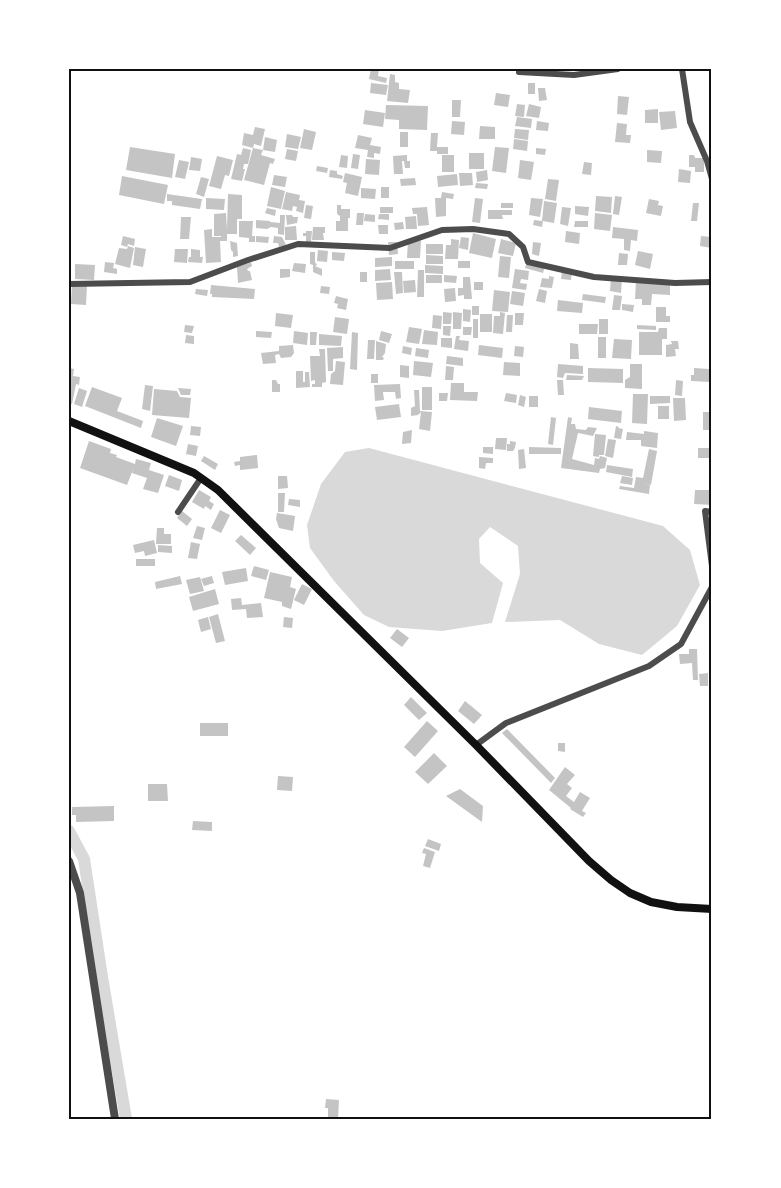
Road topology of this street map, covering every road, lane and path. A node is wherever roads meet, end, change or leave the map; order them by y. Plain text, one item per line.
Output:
1 (618, 69) edge
2 (682, 69) edge
3 (519, 72) dead end
4 (712, 179) edge
5 (712, 282) edge
6 (69, 284) edge
7 (69, 421) edge
8 (201, 478) junction
9 (178, 512) dead end
10 (712, 512) edge
11 (712, 566) edge
12 (712, 587) edge
13 (476, 745) junction
14 (69, 861) edge
15 (712, 909) edge
16 (116, 1119) edge

1 - 3 street
2 - 4 street
5 - 6 street
7 - 8 main road
8 - 9 street
8 - 13 main road
10 - 11 street
12 - 13 street
13 - 15 main road
14 - 16 street

